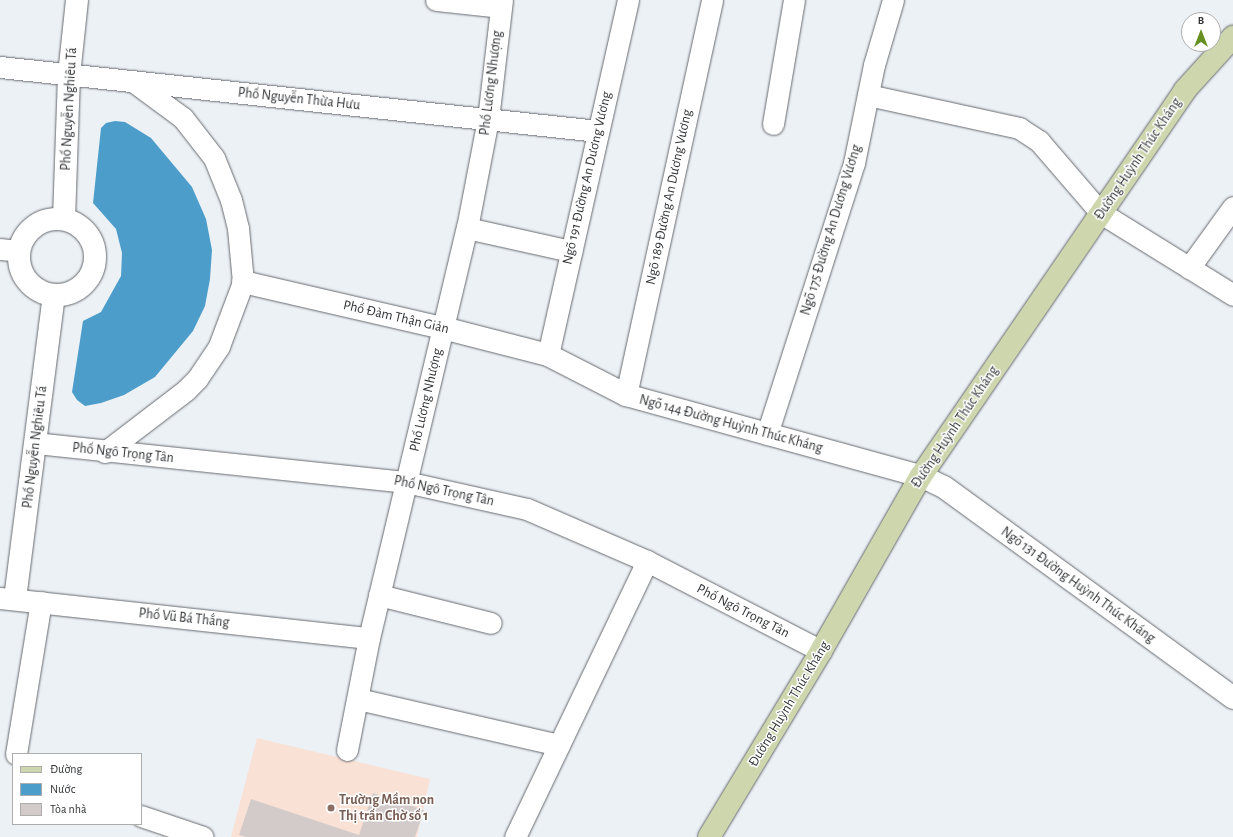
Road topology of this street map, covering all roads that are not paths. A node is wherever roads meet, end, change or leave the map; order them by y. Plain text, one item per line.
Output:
1 (77, 0) edge
2 (436, 0) edge
3 (628, 0) edge
4 (712, 0) edge
5 (794, 0) edge
6 (893, 0) edge
7 (501, 4) edge
8 (1233, 37) edge
9 (0, 67) edge
10 (69, 75) junction
11 (133, 82) junction
12 (868, 95) junction
13 (488, 119) junction
14 (772, 124) dead end
15 (598, 131) junction
16 (1233, 207) edge
17 (1101, 213) junction
18 (64, 219) junction
19 (468, 228) junction
20 (9, 250) edge
21 (571, 251) junction
22 (1189, 268) junction
23 (243, 282) junction
24 (54, 295) junction
25 (1233, 296) edge
26 (443, 328) junction
27 (548, 355) junction
28 (626, 395) junction
29 (767, 434) junction
30 (35, 443) junction
31 (105, 452) junction
32 (921, 476) junction
33 (406, 482) junction
34 (648, 561) junction
35 (379, 595) junction
36 (7, 598) edge
37 (41, 602) junction
38 (492, 623) dead end
39 (369, 638) junction
40 (822, 651) junction
41 (1233, 698) edge
42 (358, 699) junction
43 (559, 745) junction
44 (348, 750) dead end
45 (16, 753) edge
46 (142, 816) edge
47 (203, 837) edge
48 (514, 837) edge
49 (709, 837) edge

1 - 10 street, Phố Nguyễn Nghiêu Tá
2 - 7 street
3 - 15 street, Ngõ 191 Đường An Dương Vương
4 - 28 street, Ngõ 189 Đường An Dương Vương
5 - 14 street
6 - 12 street, Ngõ 175 Đường An Dương Vương
7 - 13 street, Phố Lương Nhượng
8 - 17 main road, Đường Huỳnh Thúc Kháng
9 - 10 street, Phố Nguyễn Thừa Hưu
10 - 11 street, Phố Nguyễn Thừa Hưu
10 - 18 street, Phố Nguyễn Nghiêu Tá
11 - 13 street, Phố Nguyễn Thừa Hưu
11 - 23 street
12 - 17 street
12 - 29 street, Ngõ 175 Đường An Dương Vương
13 - 15 street, Phố Nguyễn Thừa Hưu
13 - 19 street, Phố Lương Nhượng
15 - 21 street, Ngõ 191 Đường An Dương Vương
16 - 22 street
17 - 22 street
17 - 32 main road, Đường Huỳnh Thúc Kháng
18 - 20 street
18 - 24 street
19 - 21 street
19 - 26 street, Phố Lương Nhượng
20 - 24 street
21 - 27 street, Ngõ 191 Đường An Dương Vương
22 - 25 street
23 - 26 street, Phố Đàm Thận Giản
23 - 31 street
24 - 30 street, Phố Nguyễn Nghiêu Tá
26 - 27 street, Phố Đàm Thận Giản
26 - 33 street, Phố Lương Nhượng
27 - 28 street, Ngõ 144 Đường Huỳnh Thúc Kháng
28 - 29 street, Ngõ 144 Đường Huỳnh Thúc Kháng
29 - 32 street, Ngõ 144 Đường Huỳnh Thúc Kháng
30 - 31 street, Phố Ngô Trọng Tân
30 - 36 street, Phố Nguyễn Nghiêu Tá
31 - 33 street, Phố Ngô Trọng Tân
32 - 40 main road, Đường Huỳnh Thúc Kháng
32 - 41 street, Ngõ 131 Đường Huỳnh Thúc Kháng
33 - 34 street, Phố Ngô Trọng Tân
33 - 35 street, Phố Lương Nhượng
34 - 40 street, Phố Ngô Trọng Tân
34 - 43 street
35 - 38 street
35 - 39 street, Phố Lương Nhượng
36 - 37 street, Phố Vũ Bá Thắng
37 - 39 street, Phố Vũ Bá Thắng
37 - 45 street
39 - 42 street, Phố Lương Nhượng
40 - 49 main road, Đường Huỳnh Thúc Kháng
42 - 43 street
42 - 44 street, Phố Lương Nhượng
43 - 48 street
46 - 47 street

